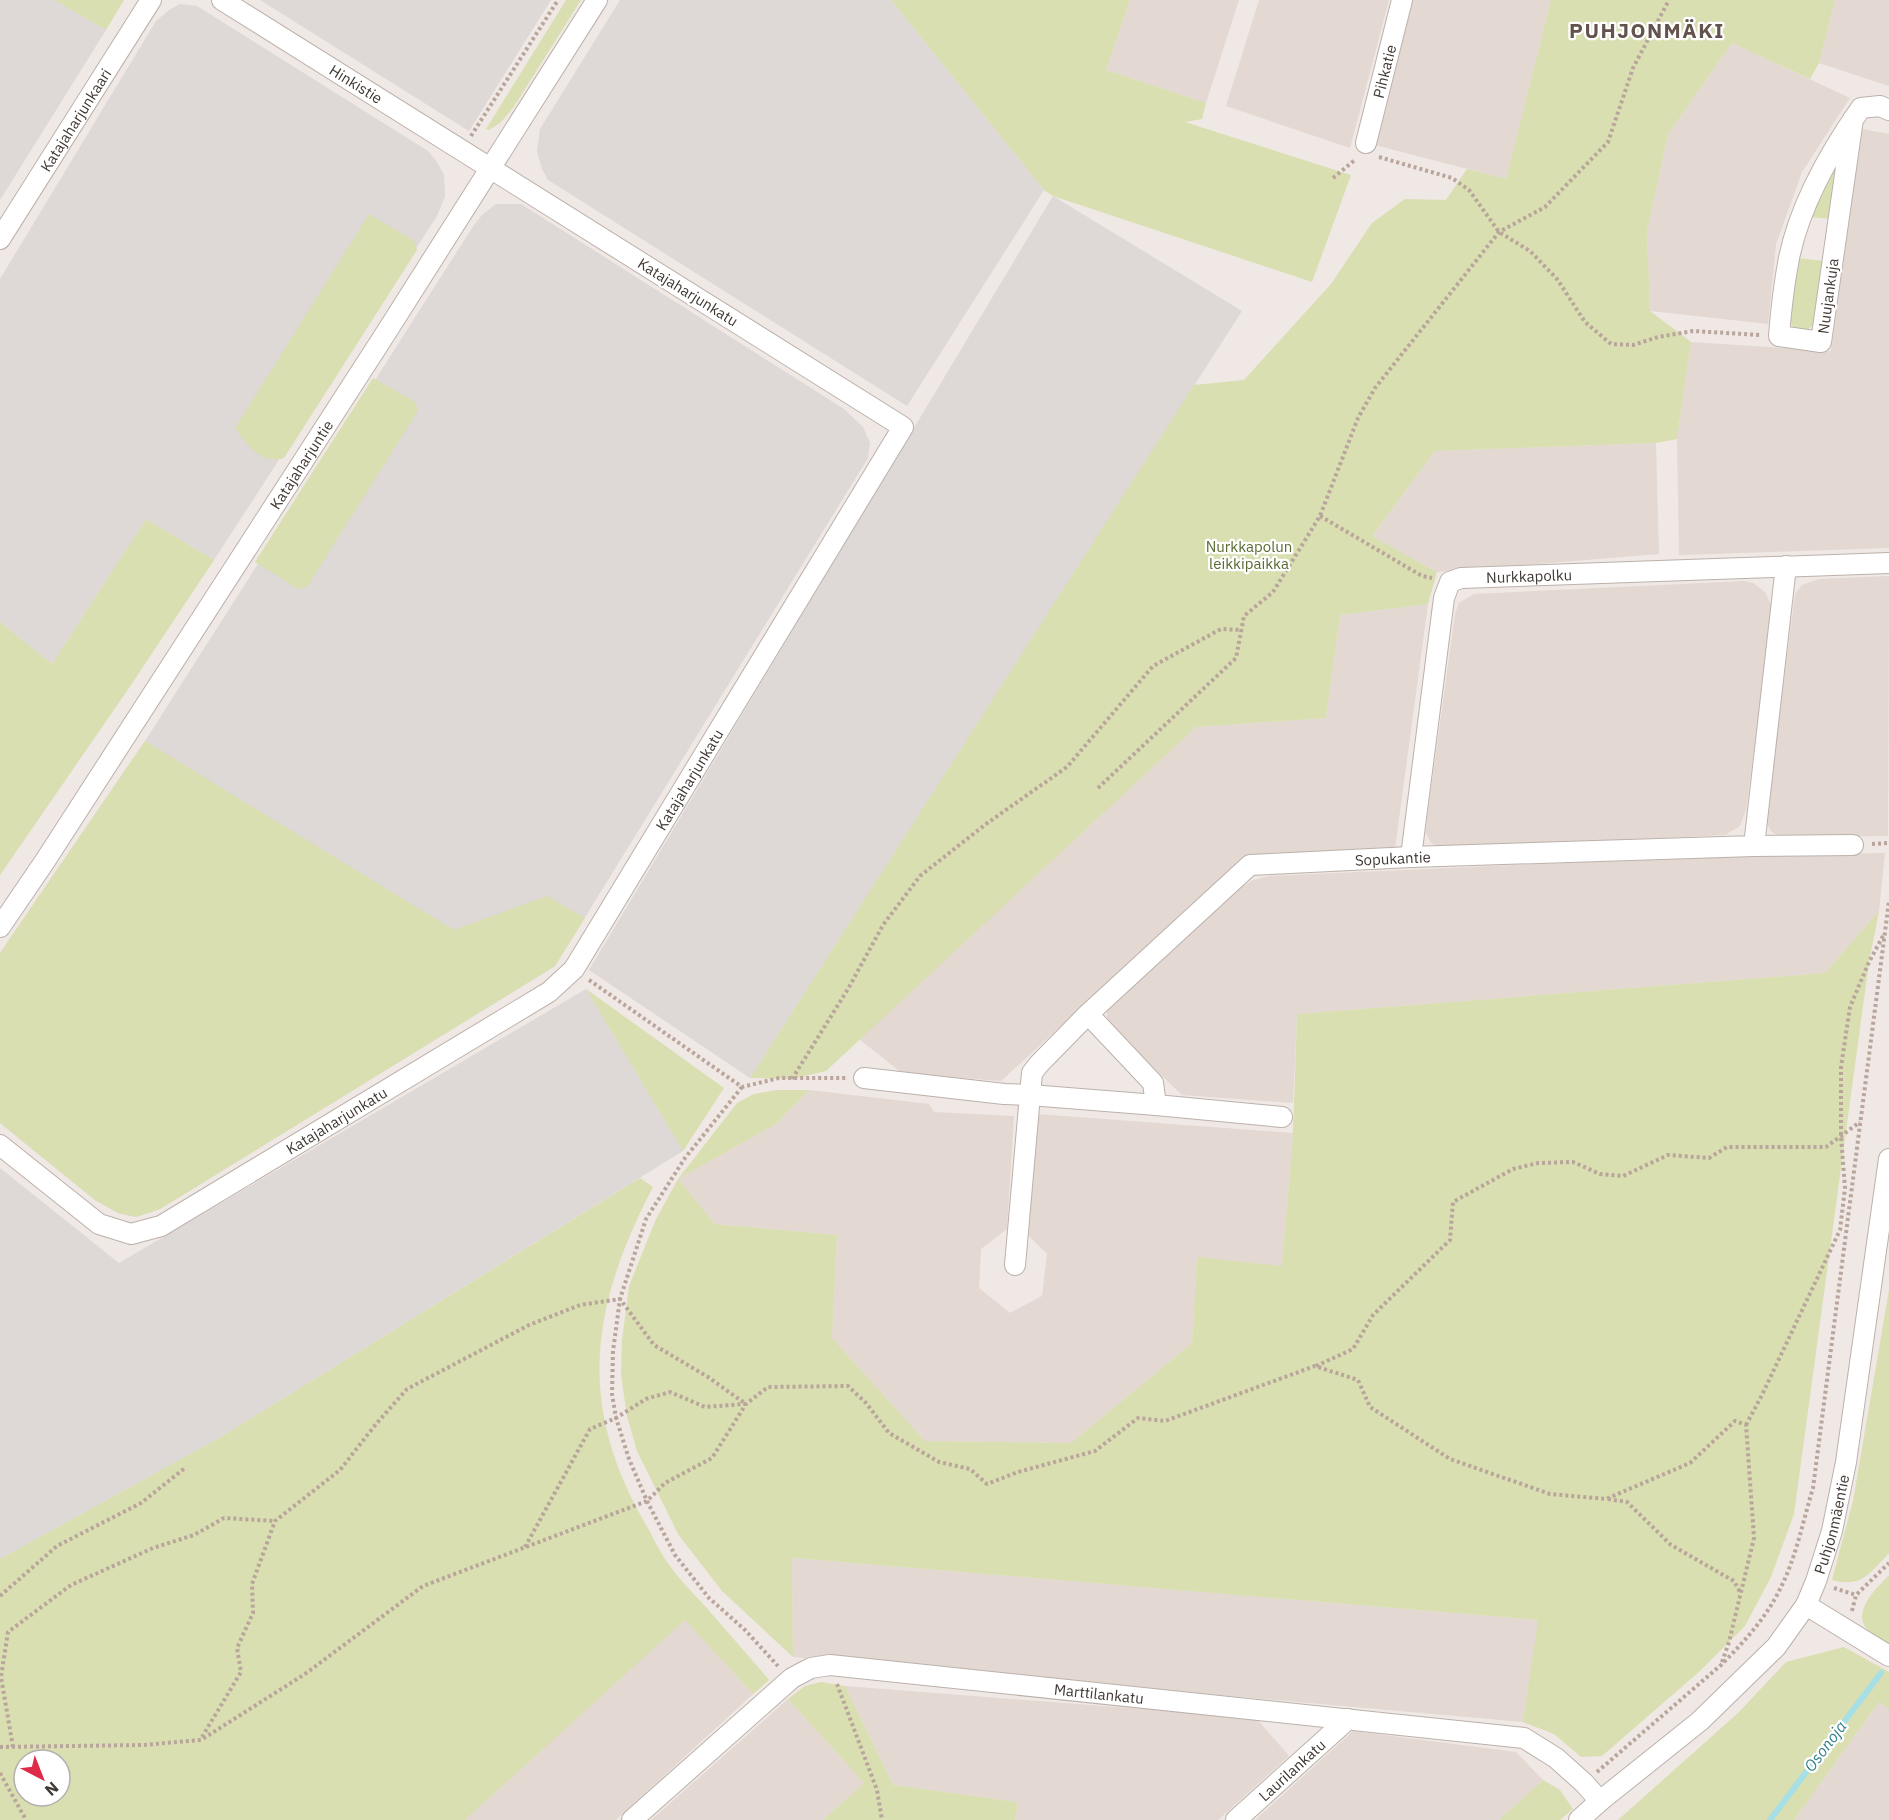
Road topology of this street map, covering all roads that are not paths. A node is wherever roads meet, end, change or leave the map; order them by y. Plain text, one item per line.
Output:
1 (151, 0) edge
2 (222, 0) edge
3 (597, 0) edge
4 (1402, 0) edge
5 (1889, 110) edge
6 (1853, 119) junction
7 (1364, 148) road end
8 (490, 168) junction
9 (0, 239) edge
10 (1889, 563) edge
11 (1786, 566) junction
12 (1853, 845) dead end
13 (1754, 846) junction
14 (1411, 857) junction
15 (0, 927) edge
16 (1088, 1014) junction
17 (864, 1078) road end
18 (1030, 1095) junction
19 (1156, 1105) junction
20 (1282, 1118) dead end
21 (0, 1145) edge
22 (1889, 1159) edge
23 (1016, 1265) dead end
24 (1806, 1605) junction
25 (1889, 1656) edge
26 (1348, 1719) junction
27 (1600, 1801) junction
28 (632, 1820) edge
29 (1236, 1820) edge
30 (1579, 1820) edge

1 - 9 street, Katajaharjunkaari
2 - 8 street, Hinkistie
3 - 8 street, Katajaharjuntie
4 - 7 street, Pihkatie
5 - 6 street
6 - 6 street, Nuujankuja
8 - 15 street, Katajaharjuntie
8 - 21 street, Katajaharjunkatu
10 - 11 street, Nurkkapolku
11 - 13 street
11 - 14 street, Nurkkapolku
12 - 13 street, Sopukantie
13 - 14 street, Sopukantie
14 - 16 street, Sopukantie
16 - 18 street, Sopukantie
16 - 19 street
17 - 18 street
18 - 19 street
18 - 23 street, Sopukantie
19 - 20 street
22 - 24 street, Puhjonmäentie
24 - 25 street
24 - 27 street, Puhjonmäentie
26 - 27 street, Marttilankatu
26 - 28 street, Marttilankatu
26 - 29 street, Laurilankatu
27 - 30 street, Puhjonmäentie

